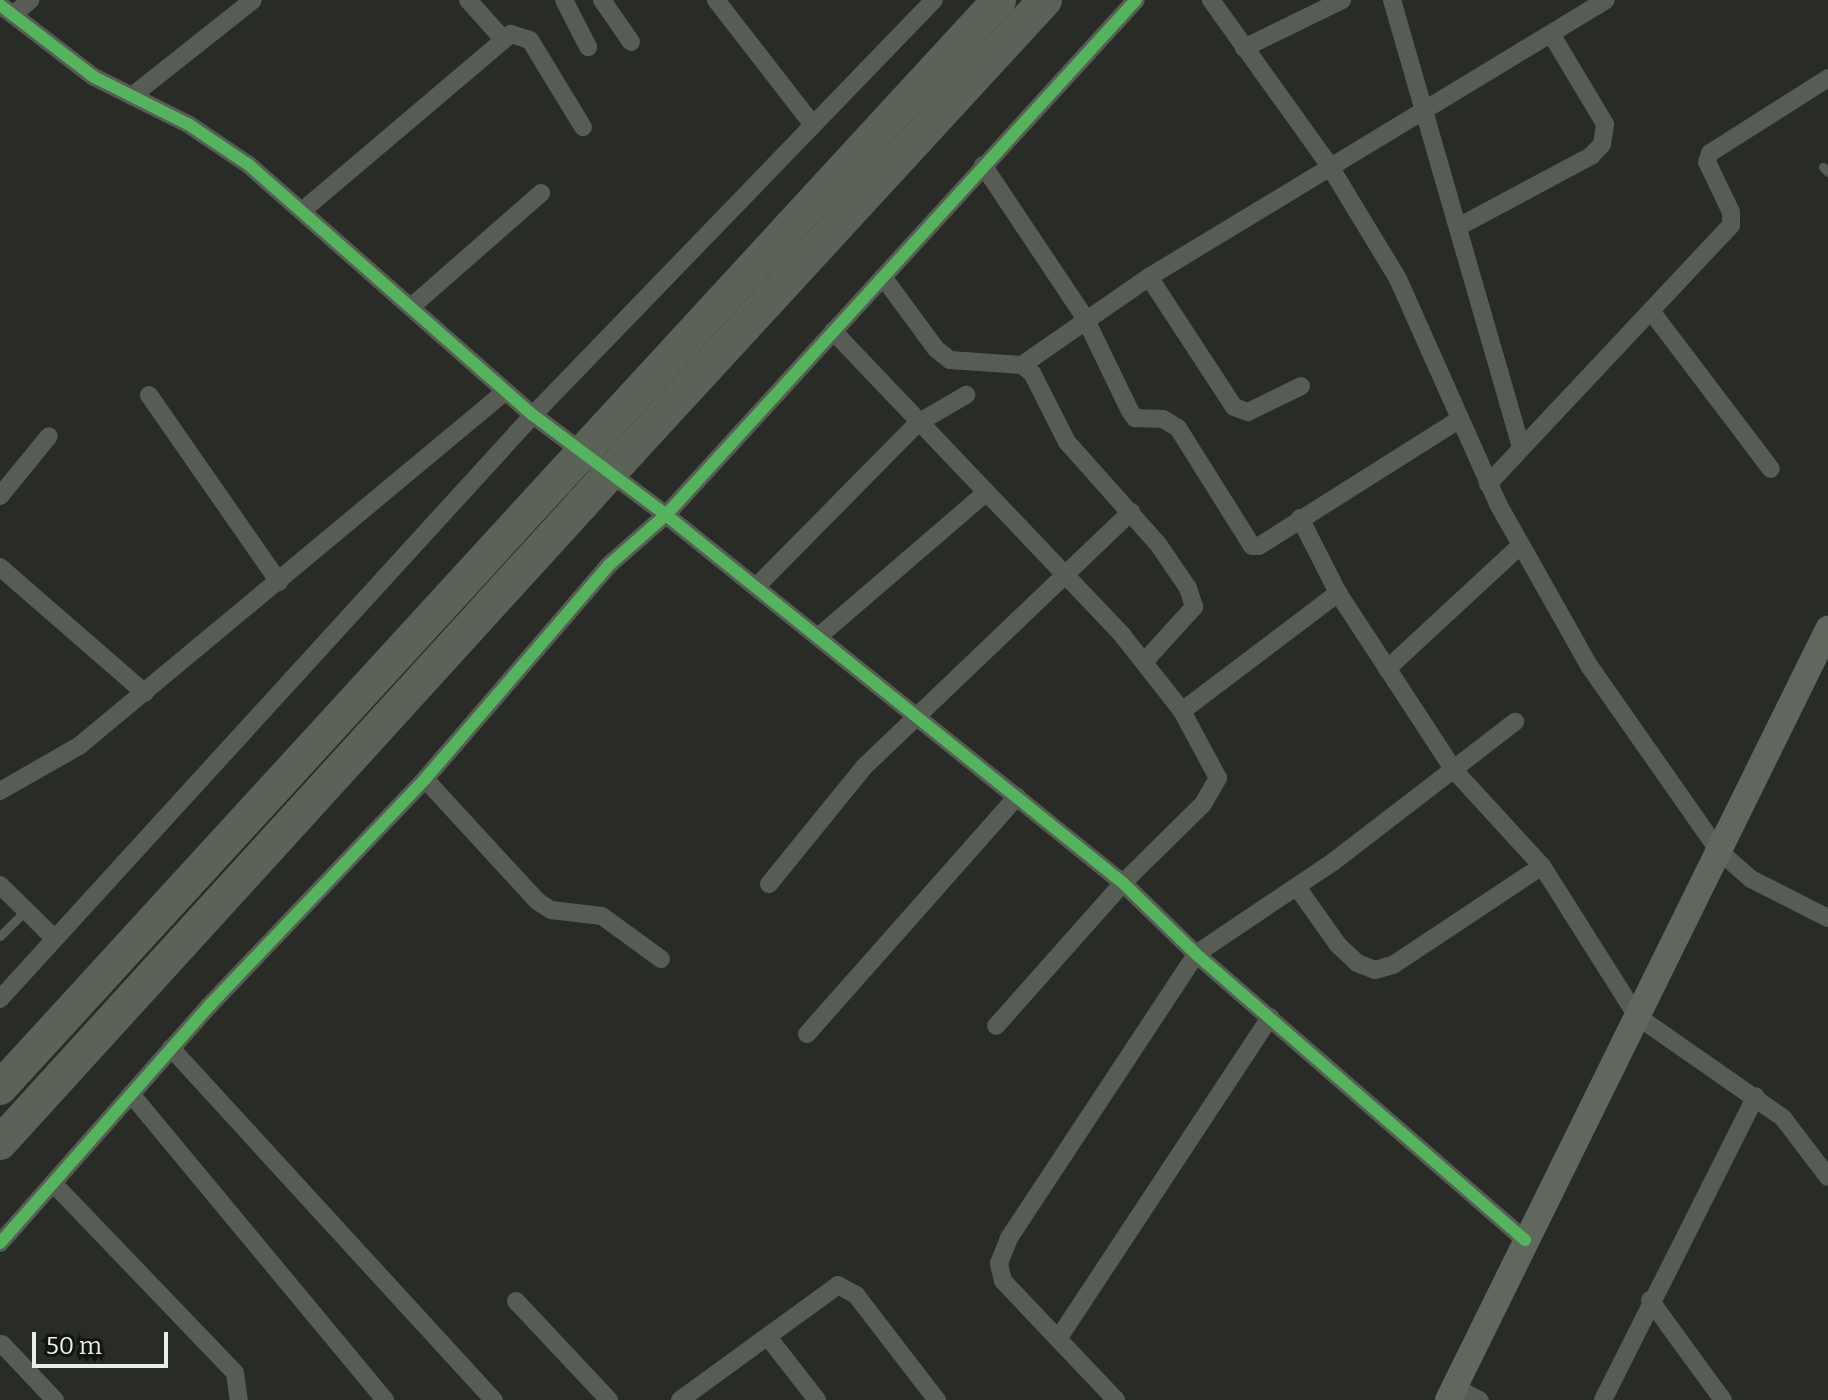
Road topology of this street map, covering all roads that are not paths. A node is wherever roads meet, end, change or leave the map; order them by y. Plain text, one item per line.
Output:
1 (30, 0) edge
2 (253, 0) edge
3 (468, 0) edge
4 (564, 0) edge
5 (602, 0) edge
6 (716, 0) edge
7 (934, 0) edge
8 (999, 0) edge
9 (1045, 0) edge
10 (1136, 0) edge
11 (1211, 0) edge
12 (1342, 0) edge
13 (1392, 0) edge
14 (1606, 0) edge
15 (6, 10) edge
16 (1553, 37) junction
17 (503, 39) junction
18 (631, 42) dead end
19 (588, 47) dead end
20 (1244, 48) junction
21 (1828, 78) edge
22 (132, 96) junction
23 (1426, 111) junction
24 (813, 125) junction
25 (583, 127) dead end
26 (983, 165) junction
27 (1329, 165) junction
28 (541, 193) dead end
29 (302, 211) junction
30 (1458, 227) junction
31 (883, 277) junction
32 (1149, 277) junction
33 (411, 307) junction
34 (1651, 311) junction
35 (1085, 318) junction
36 (833, 331) junction
37 (1022, 365) junction
38 (1301, 386) dead end
39 (506, 391) junction
40 (149, 395) dead end
41 (966, 395) dead end
42 (533, 415) junction
43 (1460, 419) junction
44 (918, 423) junction
45 (49, 436) dead end
46 (1521, 448) junction
47 (1771, 469) dead end
48 (1488, 484) junction
49 (984, 494) junction
50 (0, 496) edge
51 (1131, 512) junction
52 (666, 515) junction
53 (1300, 518) junction
54 (1520, 546) junction
55 (0, 567) edge
56 (1066, 576) junction
57 (279, 582) junction
58 (756, 587) junction
59 (1338, 593) junction
60 (1828, 629) edge
61 (818, 637) junction
62 (1144, 662) junction
63 (1387, 669) junction
64 (145, 693) junction
65 (1182, 711) junction
66 (915, 716) junction
67 (1515, 722) dead end
68 (1453, 769) junction
69 (425, 779) junction
70 (0, 791) edge
71 (1017, 797) junction
72 (1719, 851) junction
73 (1542, 866) junction
74 (1123, 883) junction
75 (769, 884) dead end
76 (0, 885) edge
77 (1297, 887) junction
78 (26, 910) junction
79 (1828, 918) edge
80 (0, 936) edge
81 (55, 939) junction
82 (1196, 954) junction
83 (661, 959) dead end
84 (0, 999) edge
85 (1637, 1016) junction
86 (1270, 1017) junction
87 (996, 1026) dead end
88 (807, 1034) dead end
89 (171, 1048) junction
90 (0, 1088) edge
91 (131, 1094) junction
92 (1756, 1096) junction
93 (0, 1143) edge
94 (1828, 1177) edge
95 (53, 1183) junction
96 (1525, 1240) junction
97 (0, 1243) edge
98 (1650, 1300) junction
99 (516, 1301) dead end
100 (1060, 1336) junction
101 (768, 1337) junction
102 (1, 1348) edge
103 (1451, 1393) edge
104 (55, 1400) edge
105 (239, 1400) edge
106 (385, 1400) edge
107 (494, 1400) edge
108 (609, 1400) edge
109 (680, 1400) edge
110 (817, 1400) edge
111 (937, 1400) edge
112 (1116, 1400) edge
113 (1480, 1400) edge
114 (1603, 1400) edge
115 (1723, 1400) edge

1 - 15 street
2 - 22 street
3 - 17 street
4 - 19 street
5 - 18 street
6 - 24 street
7 - 24 street
8 - 90 highway, bridge
9 - 93 highway, bridge
10 - 26 street
11 - 20 street
12 - 20 street
13 - 23 street
14 - 16 street
15 - 22 street
16 - 23 street
16 - 30 street
17 - 25 street
17 - 29 street
20 - 27 street
21 - 34 street
22 - 29 street
23 - 27 street
23 - 30 street
24 - 42 street
26 - 31 street
26 - 35 street
27 - 32 street
27 - 43 street
28 - 33 street
29 - 33 street
30 - 46 street
31 - 36 street
31 - 37 street
32 - 35 street
32 - 38 street
33 - 39 street
34 - 46 street
34 - 47 street
35 - 37 street
35 - 53 street
36 - 44 street
36 - 52 street
37 - 51 street
39 - 42 street
39 - 57 street
40 - 57 street
41 - 44 street
42 - 52 street
42 - 81 street
43 - 48 street
43 - 53 street
44 - 49 street
44 - 58 street
45 - 50 street
46 - 48 street
48 - 54 street
49 - 56 street
49 - 61 street
51 - 56 street
51 - 62 street
52 - 58 street
52 - 69 street
53 - 59 street
54 - 63 street
54 - 72 street
55 - 64 street
56 - 62 street
56 - 66 street
57 - 64 street
58 - 61 street
59 - 63 street
59 - 65 street
60 - 72 street
61 - 66 street
62 - 65 street
63 - 68 street
64 - 70 street
65 - 74 street
66 - 71 street
66 - 75 street
67 - 68 street
68 - 73 street
68 - 77 street
69 - 83 street
69 - 89 street
71 - 74 street
71 - 88 street
72 - 79 street
72 - 85 street
73 - 77 street
73 - 85 street
74 - 82 street
74 - 87 street
76 - 78 street
77 - 82 street
78 - 80 lane
78 - 81 street
81 - 84 street
82 - 86 street
82 - 100 street
85 - 92 street
85 - 96 street
86 - 96 street
86 - 100 street
89 - 91 street
89 - 107 street
91 - 95 street
91 - 106 street
92 - 94 street
92 - 98 street
95 - 97 street
95 - 105 street
96 - 103 street
98 - 114 street
98 - 115 street
99 - 108 street
100 - 112 street
101 - 109 street
101 - 110 street
101 - 111 street
102 - 104 street
103 - 113 street

